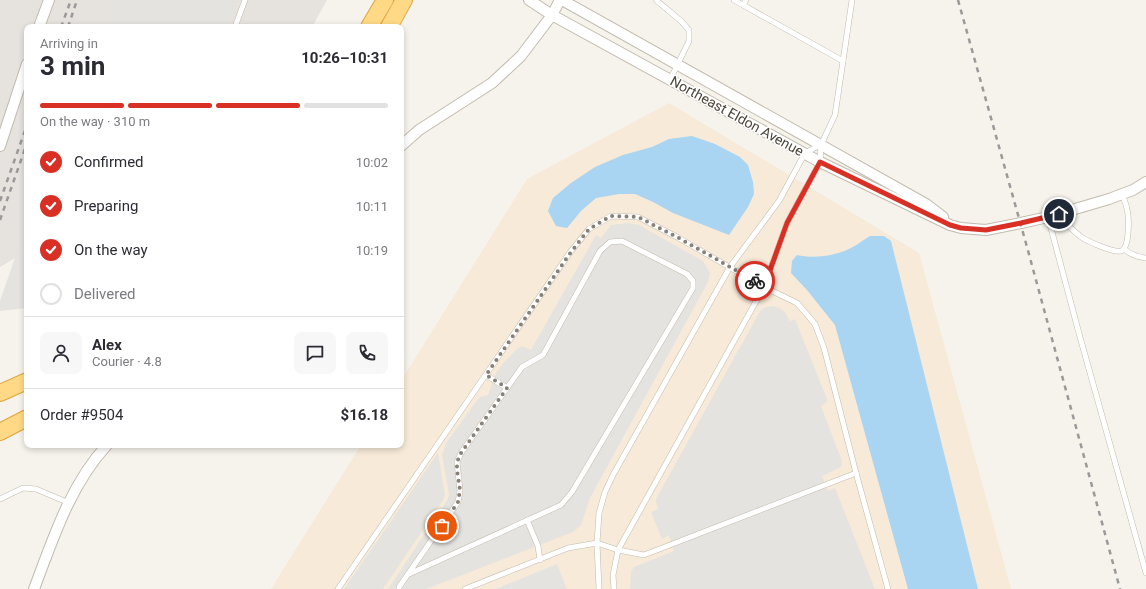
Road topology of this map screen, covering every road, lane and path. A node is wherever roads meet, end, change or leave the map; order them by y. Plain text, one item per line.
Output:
1 (49, 0) edge
2 (245, 0) edge
3 (385, 0) edge
4 (529, 0) edge
5 (561, 0) edge
6 (656, 0) edge
7 (734, 0) edge
8 (852, 0) edge
9 (404, 1) edge
10 (745, 2) edge
11 (552, 15) junction
12 (40, 24) edge
13 (237, 24) edge
14 (371, 24) edge
15 (391, 24) edge
16 (843, 61) junction
17 (678, 65) junction
18 (24, 73) edge
19 (670, 80) junction
20 (404, 143) edge
21 (821, 145) junction
22 (0, 146) edge
23 (805, 153) junction
24 (820, 162) junction
25 (1146, 182) edge
26 (1122, 194) junction
27 (1059, 214) junction
28 (1048, 217) junction
29 (950, 225) junction
30 (1124, 249) junction
31 (1146, 258) edge
32 (730, 267) junction
33 (764, 287) junction
34 (486, 375) junction
35 (24, 382) edge
36 (507, 388) junction
37 (0, 393) edge
38 (24, 420) edge
39 (0, 432) edge
40 (104, 448) edge
41 (856, 473) junction
42 (0, 499) edge
43 (69, 503) junction
44 (527, 520) junction
45 (597, 544) junction
46 (618, 550) junction
47 (540, 560) junction
48 (1146, 573) edge
49 (409, 574) junction
50 (34, 589) edge
51 (338, 589) edge
52 (399, 589) edge
53 (465, 589) edge
54 (599, 589) edge
55 (614, 589) edge
56 (888, 589) edge

1 - 12 street
2 - 13 lane
3 - 14 highway
4 - 11 street, Northeast Eldon Avenue
5 - 11 street
5 - 17 street, Northeast Eldon Avenue
6 - 17 lane
7 - 10 lane
8 - 16 lane
9 - 15 highway
10 - 16 lane
11 - 19 street, Northeast Eldon Avenue
11 - 20 street
16 - 21 lane
17 - 19 lane
17 - 21 street, Northeast Eldon Avenue
18 - 22 street
19 - 23 street, Northeast Eldon Avenue
21 - 23 lane
21 - 24 lane
21 - 29 street, Northeast Eldon Avenue
23 - 24 street, Northeast Eldon Avenue
23 - 32 lane
24 - 29 street, Northeast Eldon Avenue
24 - 33 lane
25 - 26 street, Northeast Eldon Avenue
26 - 27 street, Northeast Eldon Avenue
26 - 30 lane
27 - 28 street, Northeast Eldon Avenue
27 - 30 lane
28 - 29 street, Northeast Eldon Avenue
28 - 48 lane
30 - 31 lane
32 - 33 lane
32 - 34 lane
32 - 45 lane
33 - 41 lane
33 - 46 lane
34 - 36 lane
34 - 51 lane
35 - 37 highway
36 - 44 lane
36 - 49 lane
38 - 39 highway
40 - 43 street
41 - 46 lane
41 - 56 lane
42 - 43 lane
43 - 50 street
44 - 47 lane
44 - 49 lane
45 - 46 lane
45 - 47 lane
45 - 54 lane
46 - 55 lane
47 - 53 lane
49 - 52 lane

